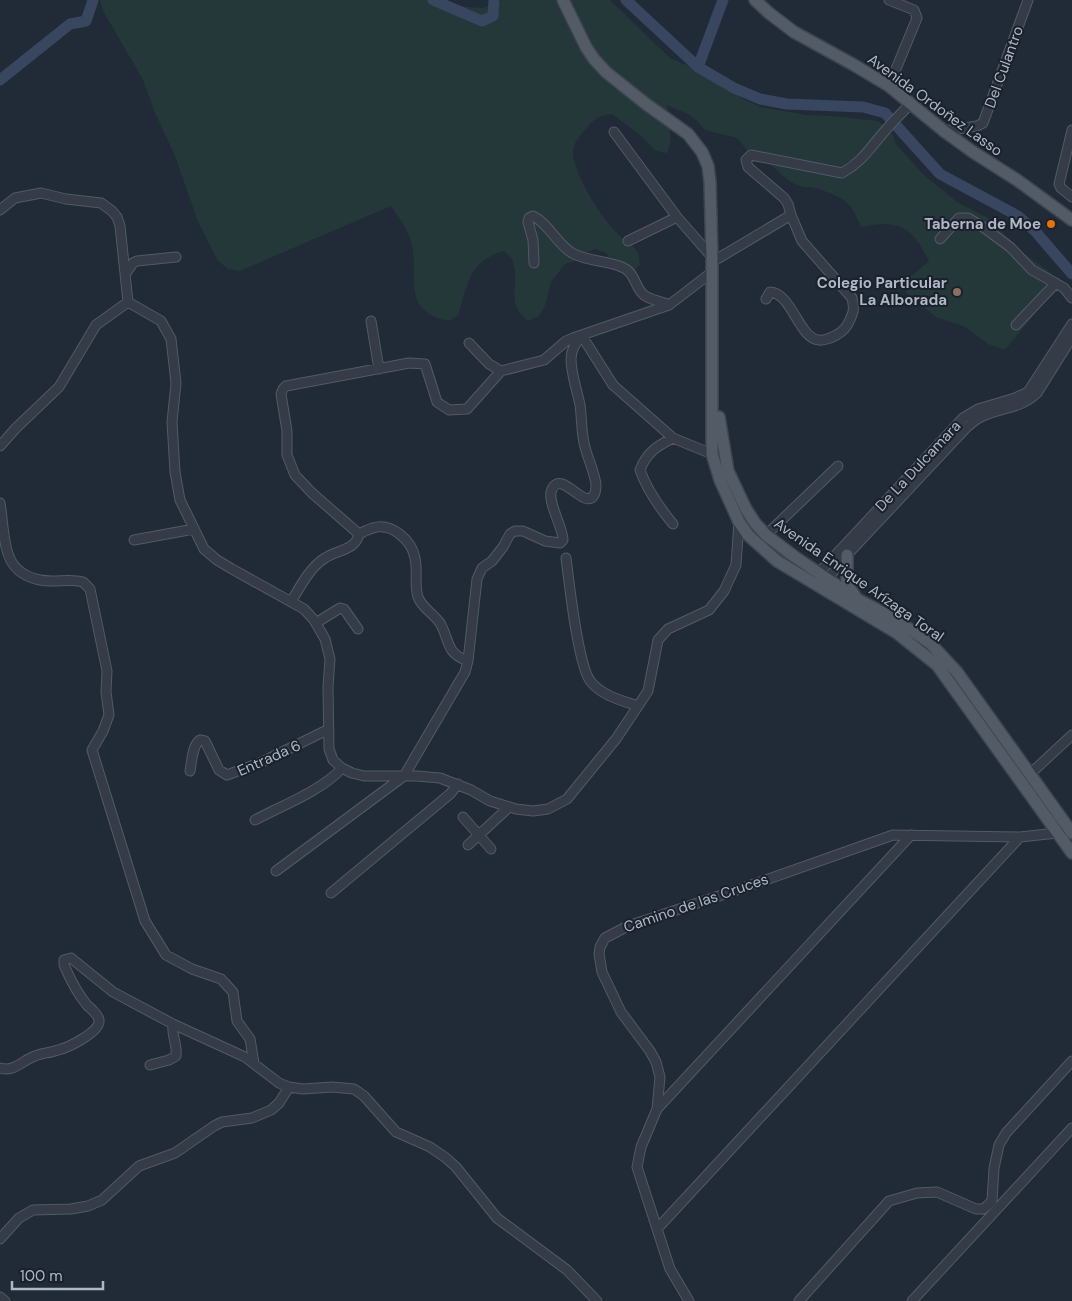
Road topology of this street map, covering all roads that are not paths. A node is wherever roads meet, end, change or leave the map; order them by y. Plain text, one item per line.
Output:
1 (563, 0) edge
2 (755, 0) edge
3 (889, 0) edge
4 (1028, 0) edge
5 (889, 86) junction
6 (911, 103) junction
7 (1072, 130) edge
8 (944, 131) junction
9 (614, 132) dead end
10 (1072, 197) edge
11 (0, 210) edge
12 (791, 215) junction
13 (676, 217) junction
14 (1072, 220) edge
15 (940, 238) dead end
16 (628, 241) dead end
17 (176, 257) dead end
18 (534, 262) dead end
19 (712, 264) junction
20 (126, 273) junction
21 (1056, 283) junction
22 (1072, 298) edge
23 (766, 299) dead end
24 (128, 302) junction
25 (669, 305) junction
26 (371, 321) dead end
27 (1072, 324) edge
28 (1016, 325) dead end
29 (582, 336) junction
30 (1072, 337) edge
31 (469, 343) dead end
32 (379, 369) junction
33 (501, 372) junction
34 (713, 378) junction
35 (673, 438) junction
36 (0, 446) edge
37 (712, 454) junction
38 (838, 466) dead end
39 (0, 503) edge
40 (746, 510) junction
41 (739, 522) junction
42 (673, 524) dead end
43 (194, 529) junction
44 (359, 534) junction
45 (766, 536) junction
46 (134, 540) dead end
47 (846, 555) junction
48 (566, 558) dead end
49 (820, 580) junction
50 (857, 599) junction
51 (291, 602) junction
52 (316, 623) junction
53 (358, 629) dead end
54 (468, 661) junction
55 (638, 706) junction
56 (329, 729) junction
57 (1072, 735) edge
58 (342, 768) junction
59 (190, 771) dead end
60 (1030, 774) junction
61 (404, 776) junction
62 (458, 784) junction
63 (508, 808) junction
64 (463, 817) dead end
65 (255, 820) dead end
66 (1070, 830) edge
67 (1057, 833) junction
68 (479, 835) junction
69 (910, 835) junction
70 (1020, 837) junction
71 (468, 845) dead end
72 (491, 849) dead end
73 (1072, 853) edge
74 (276, 871) dead end
75 (331, 893) dead end
76 (173, 1024) junction
77 (1072, 1061) edge
78 (254, 1063) junction
79 (150, 1065) dead end
80 (0, 1068) edge
81 (289, 1087) junction
82 (657, 1109) junction
83 (1072, 1128) edge
84 (657, 1229) junction
85 (0, 1239) edge
86 (0, 1296) edge
87 (5, 1301) edge
88 (597, 1301) edge
89 (689, 1301) edge
90 (799, 1301) edge
91 (912, 1301) edge

1 - 19 main road, Avenida Enrique Arízaga Toral
2 - 5 main road, Avenida Ordoñez Lasso
3 - 5 street
4 - 8 street, Del Culantro
5 - 6 main road, Avenida Ordoñez Lasso
6 - 8 main road, Avenida Ordoñez Lasso
6 - 12 street
7 - 10 street
8 - 14 main road, Avenida Ordoñez Lasso
9 - 13 street
11 - 20 street
12 - 19 street
12 - 23 street
13 - 16 street
13 - 19 street
15 - 21 street
17 - 20 street
18 - 25 street
19 - 25 street
19 - 34 main road, Avenida Enrique Arízaga Toral
20 - 24 street
21 - 22 street
21 - 28 street
24 - 36 street
24 - 43 street
25 - 29 street
26 - 32 street
27 - 49 street, De La Dulcamara
29 - 33 street
29 - 35 street
29 - 54 street
30 - 47 street, De La Dulcamara
31 - 33 street
32 - 33 street
32 - 44 street
34 - 37 main road, Avenida Enrique Arízaga Toral
34 - 40 main road, Avenida Enrique Arízaga Toral
35 - 37 street
35 - 42 street
37 - 41 main road, Avenida Enrique Arízaga Toral
38 - 45 street
39 - 78 street
40 - 41 street
40 - 45 main road, Avenida Enrique Arízaga Toral
41 - 49 main road, Avenida Enrique Arízaga Toral
41 - 55 street
43 - 46 street
43 - 51 street
44 - 51 street
44 - 54 street
45 - 49 main road, Avenida Enrique Arízaga Toral
47 - 49 street, De La Dulcamara
47 - 50 main road
48 - 55 street
49 - 50 main road, Avenida Enrique Arízaga Toral
49 - 67 main road, Avenida Enrique Arízaga Toral
50 - 60 main road, Avenida Enrique Arízaga Toral
51 - 52 street
52 - 53 street
52 - 56 street
54 - 61 street
55 - 63 street
56 - 58 street
56 - 59 street, Entrada 6
57 - 60 street
58 - 61 street
58 - 65 street
60 - 66 main road, Avenida Enrique Arízaga Toral
61 - 62 street
61 - 74 street
62 - 63 street
62 - 75 street
63 - 68 street
64 - 68 street
66 - 67 street
67 - 70 street, Camino de las Cruces
67 - 73 main road, Avenida Enrique Arízaga Toral
68 - 71 street
68 - 72 street
69 - 70 street, Camino de las Cruces
69 - 82 street
69 - 82 street, Camino de las Cruces
70 - 84 street
76 - 78 street
76 - 79 street
76 - 80 street
77 - 90 street
78 - 81 street
81 - 85 street
81 - 88 street
82 - 84 street, Camino de las Cruces
83 - 91 street
84 - 89 street, Camino de las Cruces
86 - 87 street

